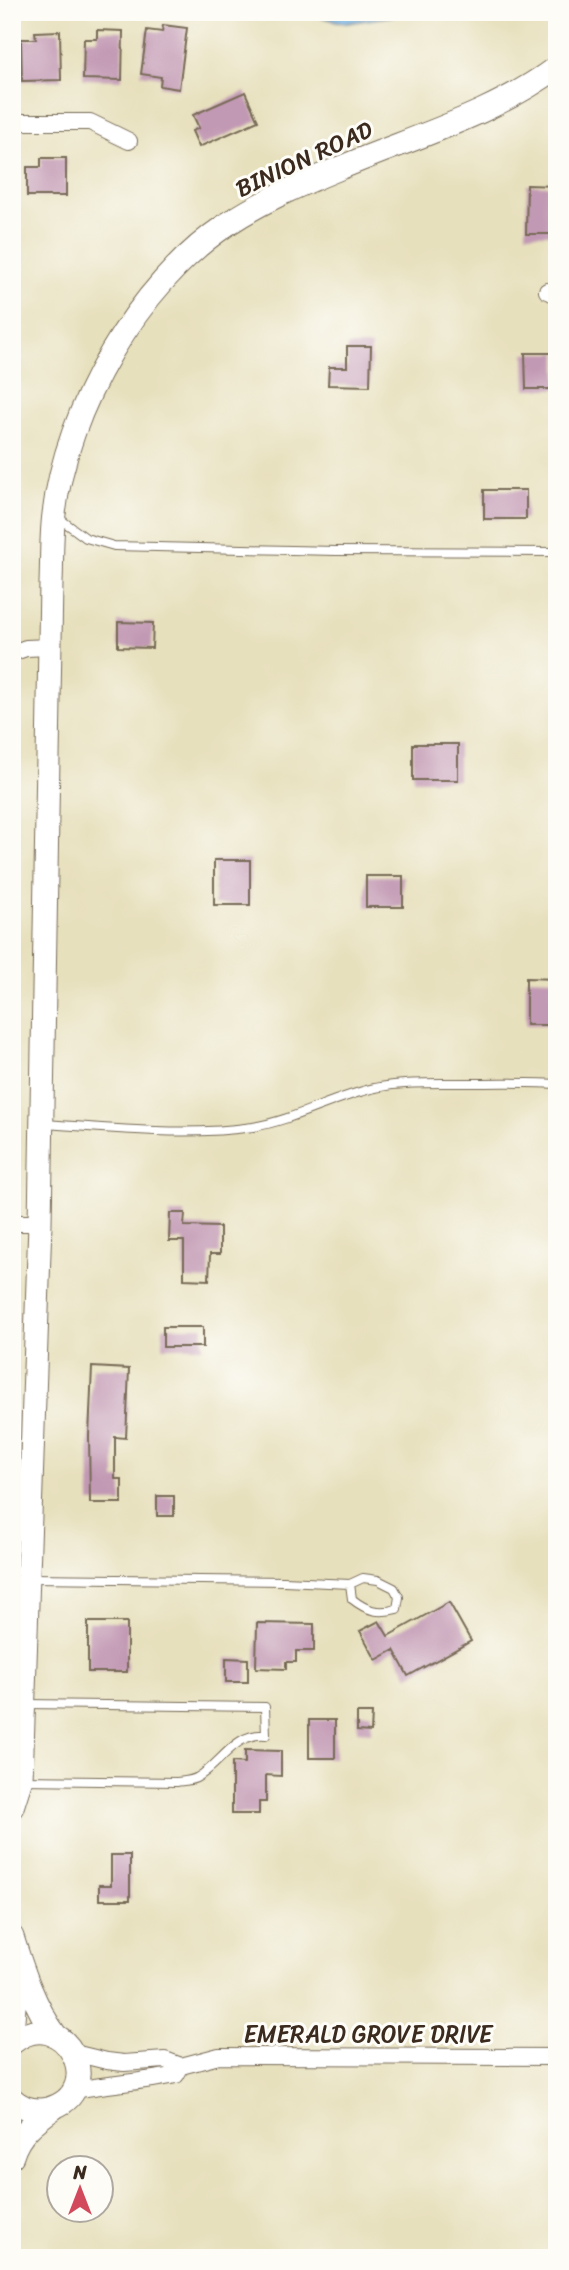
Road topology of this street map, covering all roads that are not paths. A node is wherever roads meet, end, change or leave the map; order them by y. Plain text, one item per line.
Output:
1 (557, 68) edge
2 (12, 122) edge
3 (129, 141) dead end
4 (54, 514) junction
5 (557, 552) edge
6 (17, 646) edge
7 (50, 647) junction
8 (557, 1084) edge
9 (41, 1123) junction
10 (12, 1223) edge
11 (40, 1223) junction
12 (28, 1578) junction
13 (350, 1584) junction
14 (23, 1704) junction
15 (21, 1780) junction
16 (12, 1807) edge
17 (12, 1937) edge
18 (12, 1994) edge
19 (12, 2033) edge
20 (56, 2036) junction
21 (12, 2043) edge
22 (74, 2053) junction
23 (557, 2057) edge
24 (181, 2066) junction
25 (74, 2090) junction
26 (12, 2099) edge
27 (55, 2107) junction
28 (12, 2156) edge

1 - 4 main road, BINION ROAD
2 - 3 street
4 - 5 lane
4 - 7 main road, BINION ROAD
6 - 7 street
7 - 9 main road, BINION ROAD
8 - 9 lane
9 - 11 main road, BINION ROAD
10 - 11 street
11 - 12 main road, BINION ROAD
12 - 13 lane
12 - 14 main road, BINION ROAD
13 - 13 lane
14 - 15 main road, BINION ROAD
14 - 15 lane
15 - 16 main road, BINION ROAD
17 - 20 main road
18 - 19 main road
20 - 21 main road
20 - 22 main road
22 - 24 street, EMERALD GROVE DRIVE
22 - 25 main road
23 - 24 street, EMERALD GROVE DRIVE
24 - 25 street, EMERALD GROVE DRIVE
25 - 27 main road
26 - 27 main road
27 - 28 main road

